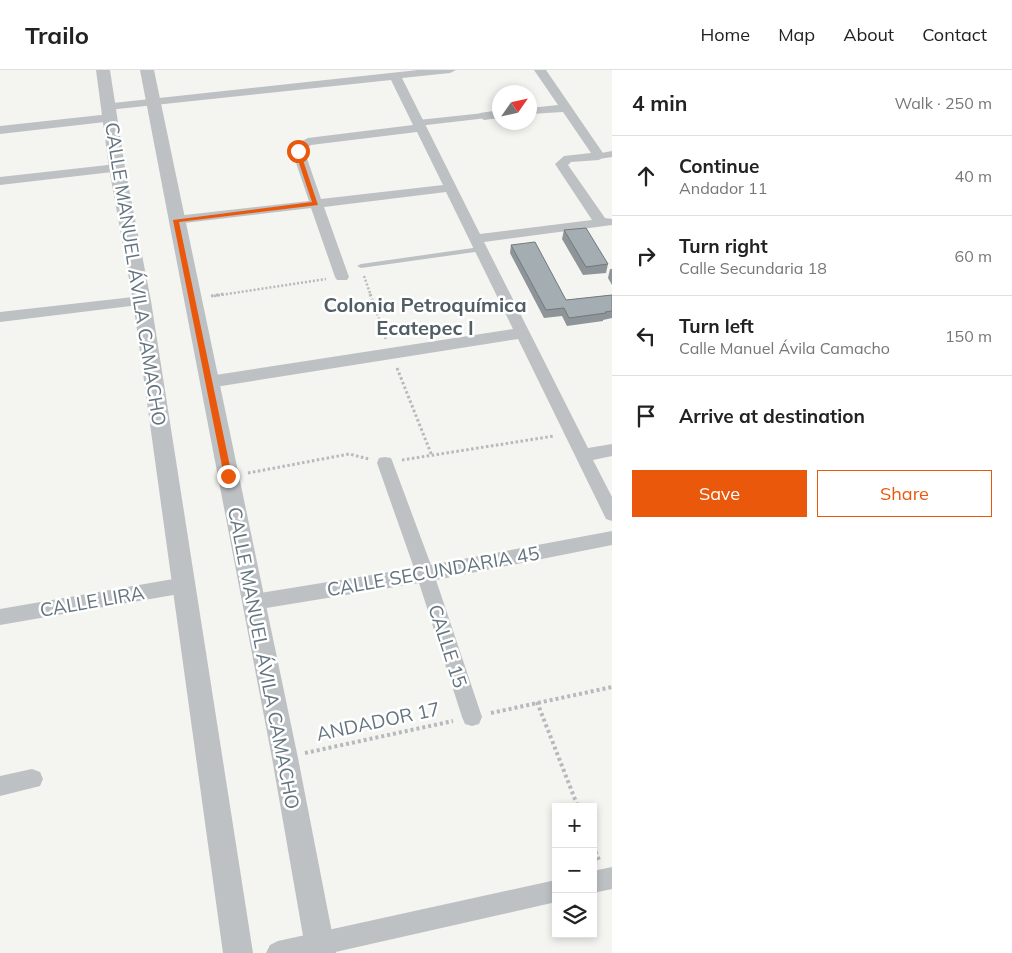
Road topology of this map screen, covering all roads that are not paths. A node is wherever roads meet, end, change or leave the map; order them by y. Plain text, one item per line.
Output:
1 (103, 70) edge
2 (147, 70) edge
3 (450, 70) edge
4 (540, 70) edge
5 (395, 76) junction
6 (153, 101) junction
7 (566, 108) junction
8 (537, 110) edge
9 (109, 112) junction
10 (492, 115) edge
11 (484, 116) joint
12 (419, 125) junction
13 (0, 130) edge
14 (612, 154) edge
15 (599, 156) junction
16 (117, 168) junction
17 (0, 181) edge
18 (451, 188) junction
19 (316, 204) junction
20 (176, 220) junction
21 (606, 222) edge
22 (478, 244) junction
23 (361, 266) dead end
24 (342, 277) road end
25 (142, 301) junction
26 (0, 317) edge
27 (522, 334) junction
28 (209, 382) junction
29 (612, 450) edge
30 (582, 455) junction
31 (384, 463) road end
32 (612, 514) edge
33 (612, 538) edge
34 (425, 574) junction
35 (185, 586) junction
36 (254, 602) junction
37 (0, 616) edge
38 (472, 717) road end
39 (32, 779) dead end
40 (0, 786) edge
41 (612, 878) edge
42 (597, 881) edge
43 (552, 891) edge
44 (321, 948) edge
45 (238, 953) edge
46 (278, 953) edge

1 - 9 street, CALLE MANUEL ÁVILA CAMACHO
2 - 6 street, CALLE MANUEL ÁVILA CAMACHO
3 - 5 street
4 - 7 street
5 - 6 street
5 - 12 street
6 - 9 street
6 - 20 street, CALLE MANUEL ÁVILA CAMACHO
7 - 8 street
7 - 15 street
9 - 13 street
9 - 16 street, CALLE MANUEL ÁVILA CAMACHO
10 - 11 street
11 - 12 street
12 - 18 street
12 - 19 street
14 - 15 street
15 - 21 street
16 - 17 street
16 - 25 street, CALLE MANUEL ÁVILA CAMACHO
18 - 19 street
18 - 22 street
19 - 20 street
19 - 24 street
20 - 28 street, CALLE MANUEL ÁVILA CAMACHO
21 - 22 street
22 - 23 lane
22 - 27 street
25 - 26 street
25 - 35 street, CALLE MANUEL ÁVILA CAMACHO
27 - 28 street
27 - 30 street
28 - 36 street, CALLE MANUEL ÁVILA CAMACHO
29 - 30 street
30 - 32 street
31 - 34 street, CALLE 15
33 - 34 street, CALLE SECUNDARIA 45
34 - 36 street, CALLE SECUNDARIA 45
34 - 38 street, CALLE 15
35 - 37 street, CALLE LIRA
35 - 45 street, CALLE MANUEL ÁVILA CAMACHO
36 - 44 street, CALLE MANUEL ÁVILA CAMACHO
39 - 40 street
41 - 42 street
43 - 44 street
44 - 46 street

